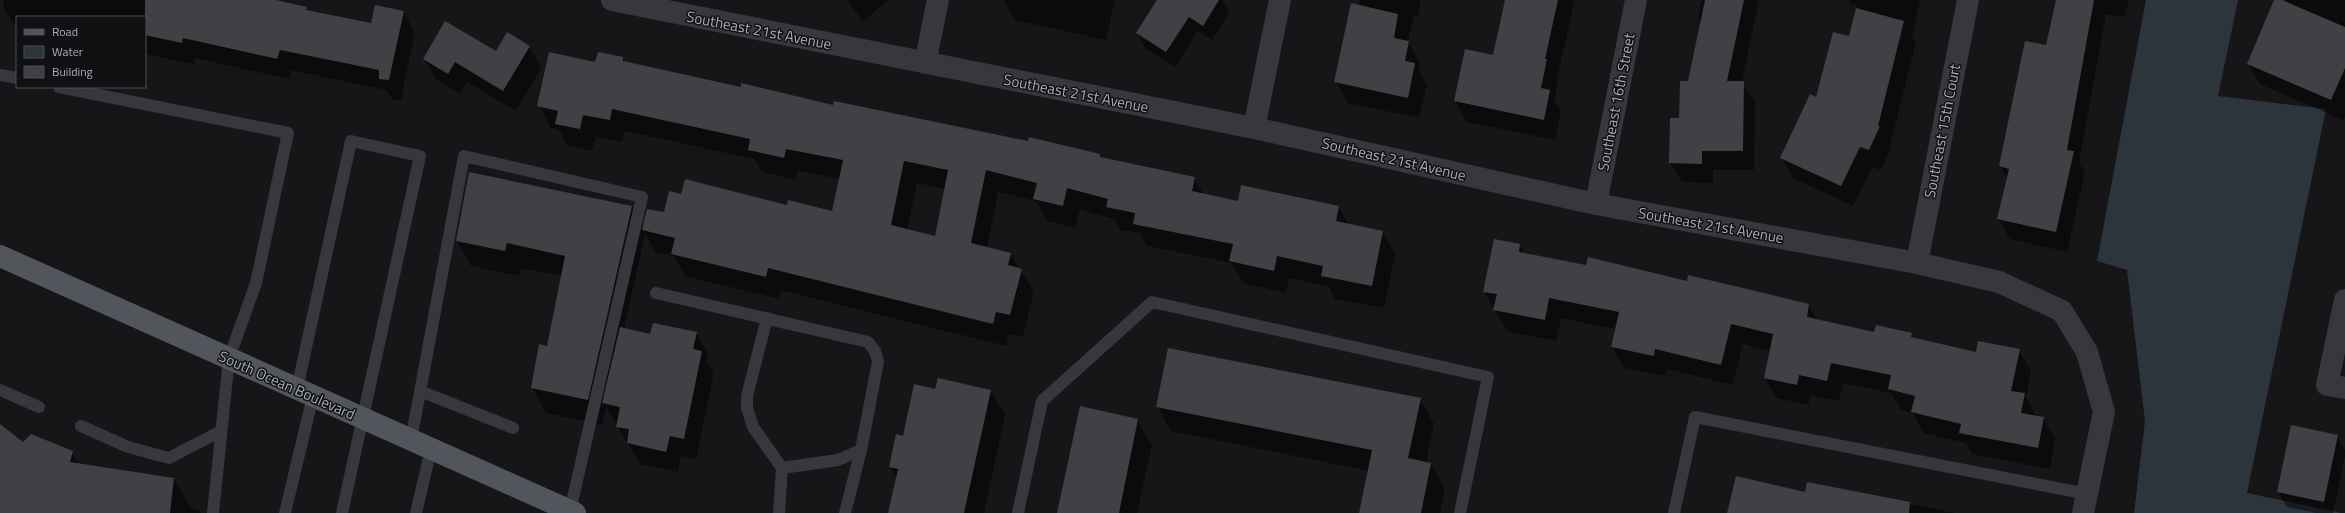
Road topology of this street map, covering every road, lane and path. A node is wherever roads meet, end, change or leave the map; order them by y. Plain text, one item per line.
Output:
1 (612, 0) edge
2 (938, 0) edge
3 (1280, 0) edge
4 (1636, 0) edge
5 (1968, 0) edge
6 (925, 64) junction
7 (0, 75) edge
8 (16, 78) edge
9 (64, 88) edge
10 (1254, 128) junction
11 (1596, 204) junction
12 (0, 256) edge
13 (1917, 263) junction
14 (656, 293) dead end
15 (2345, 300) edge
16 (768, 318) junction
17 (228, 358) junction
18 (2345, 388) edge
19 (0, 390) edge
20 (420, 391) junction
21 (305, 392) junction
22 (39, 407) dead end
23 (364, 419) junction
24 (81, 426) dead end
25 (513, 428) dead end
26 (221, 431) junction
27 (411, 440) junction
28 (431, 448) junction
29 (861, 450) junction
30 (782, 468) junction
31 (2085, 503) edge
32 (562, 510) edge
33 (213, 513) edge
34 (285, 513) edge
35 (342, 513) edge
36 (416, 513) edge
37 (779, 513) edge
38 (845, 513) edge
39 (1018, 513) edge
40 (1460, 513) edge
41 (1674, 513) edge

1 - 6 street, Southeast 21st Avenue
2 - 6 street
3 - 10 street
4 - 11 street, Southeast 16th Street
5 - 13 street, Southeast 15th Court
6 - 10 street, Southeast 21st Avenue
7 - 8 lane
9 - 17 lane
10 - 11 street, Southeast 21st Avenue
11 - 13 street, Southeast 21st Avenue
12 - 17 main road, South Ocean Boulevard
13 - 31 street, Southeast 21st Avenue
14 - 16 lane
15 - 18 street
16 - 29 lane
16 - 30 lane
17 - 21 main road, South Ocean Boulevard
17 - 26 lane
19 - 22 lane
20 - 25 lane
20 - 27 lane
20 - 32 lane
21 - 23 main road, South Ocean Boulevard
21 - 23 lane
21 - 34 lane
23 - 27 main road, South Ocean Boulevard
23 - 35 lane
24 - 26 lane
26 - 33 lane
27 - 28 main road, South Ocean Boulevard
28 - 32 main road, South Ocean Boulevard
28 - 36 lane
29 - 30 lane
29 - 38 lane
30 - 37 lane
31 - 41 lane
39 - 40 lane

